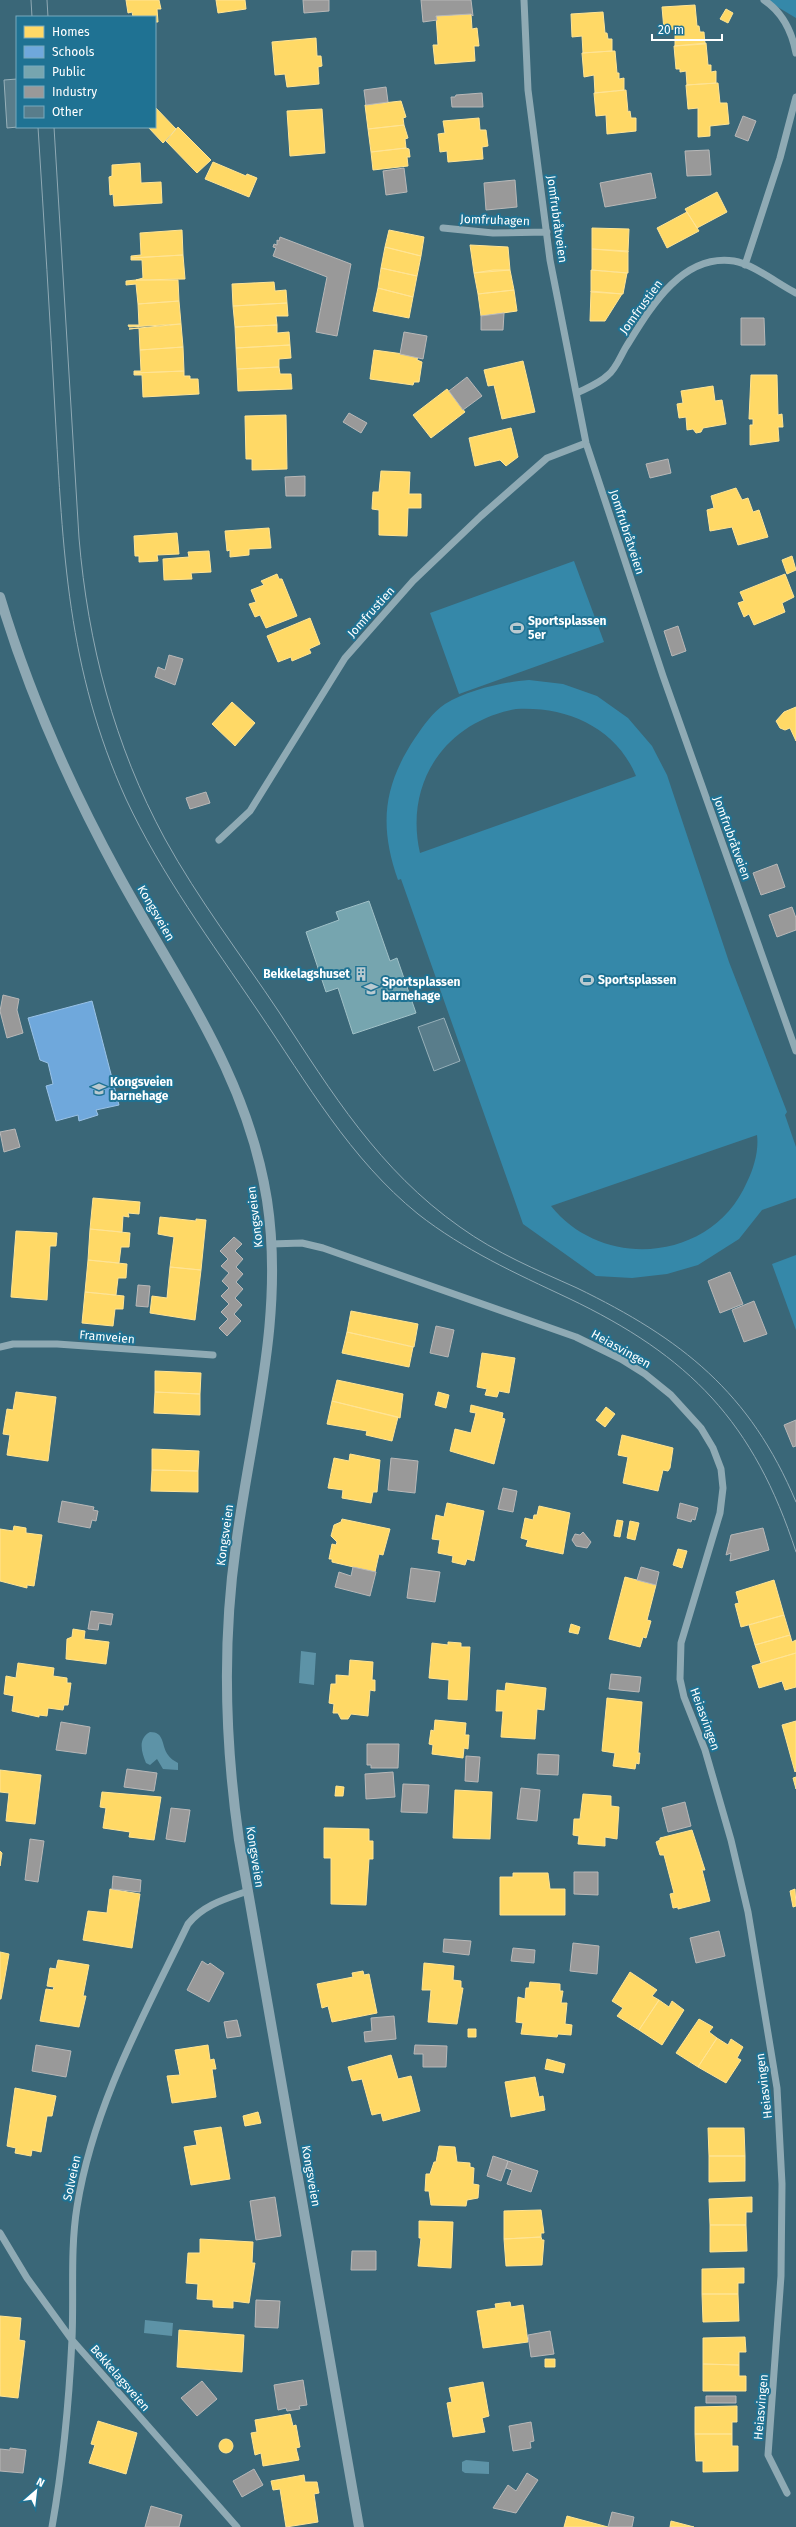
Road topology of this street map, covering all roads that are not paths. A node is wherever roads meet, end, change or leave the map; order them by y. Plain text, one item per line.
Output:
1 (524, 0) edge
2 (764, 0) edge
3 (796, 53) edge
4 (796, 97) edge
5 (442, 228) dead end
6 (547, 232) junction
7 (745, 265) junction
8 (796, 293) edge
9 (577, 393) junction
10 (586, 443) junction
11 (0, 597) edge
12 (219, 840) dead end
13 (796, 1051) edge
14 (272, 1244) junction
15 (0, 1347) edge
16 (213, 1355) dead end
17 (248, 1891) junction
18 (0, 2233) edge
19 (72, 2340) junction
20 (787, 2493) dead end
21 (52, 2527) edge
22 (237, 2527) edge
23 (359, 2527) edge

1 - 6 street, Jomfrubråtveien
2 - 3 street
4 - 7 street
5 - 6 street, Jomfruhagen
6 - 9 street, Jomfrubråtveien
7 - 8 street, Jomfrustien
7 - 9 street, Jomfrustien
9 - 10 street, Jomfrubråtveien
10 - 12 street, Jomfrustien
10 - 13 street, Jomfrubråtveien
11 - 14 main road, Kongsveien
14 - 17 main road, Kongsveien
14 - 20 street, Heiasvingen
15 - 16 street, Framveien
17 - 19 street, Solveien
17 - 23 main road, Kongsveien
18 - 19 street, Bekkelagsveien
19 - 21 street, Solveien
19 - 22 street, Bekkelagsveien

